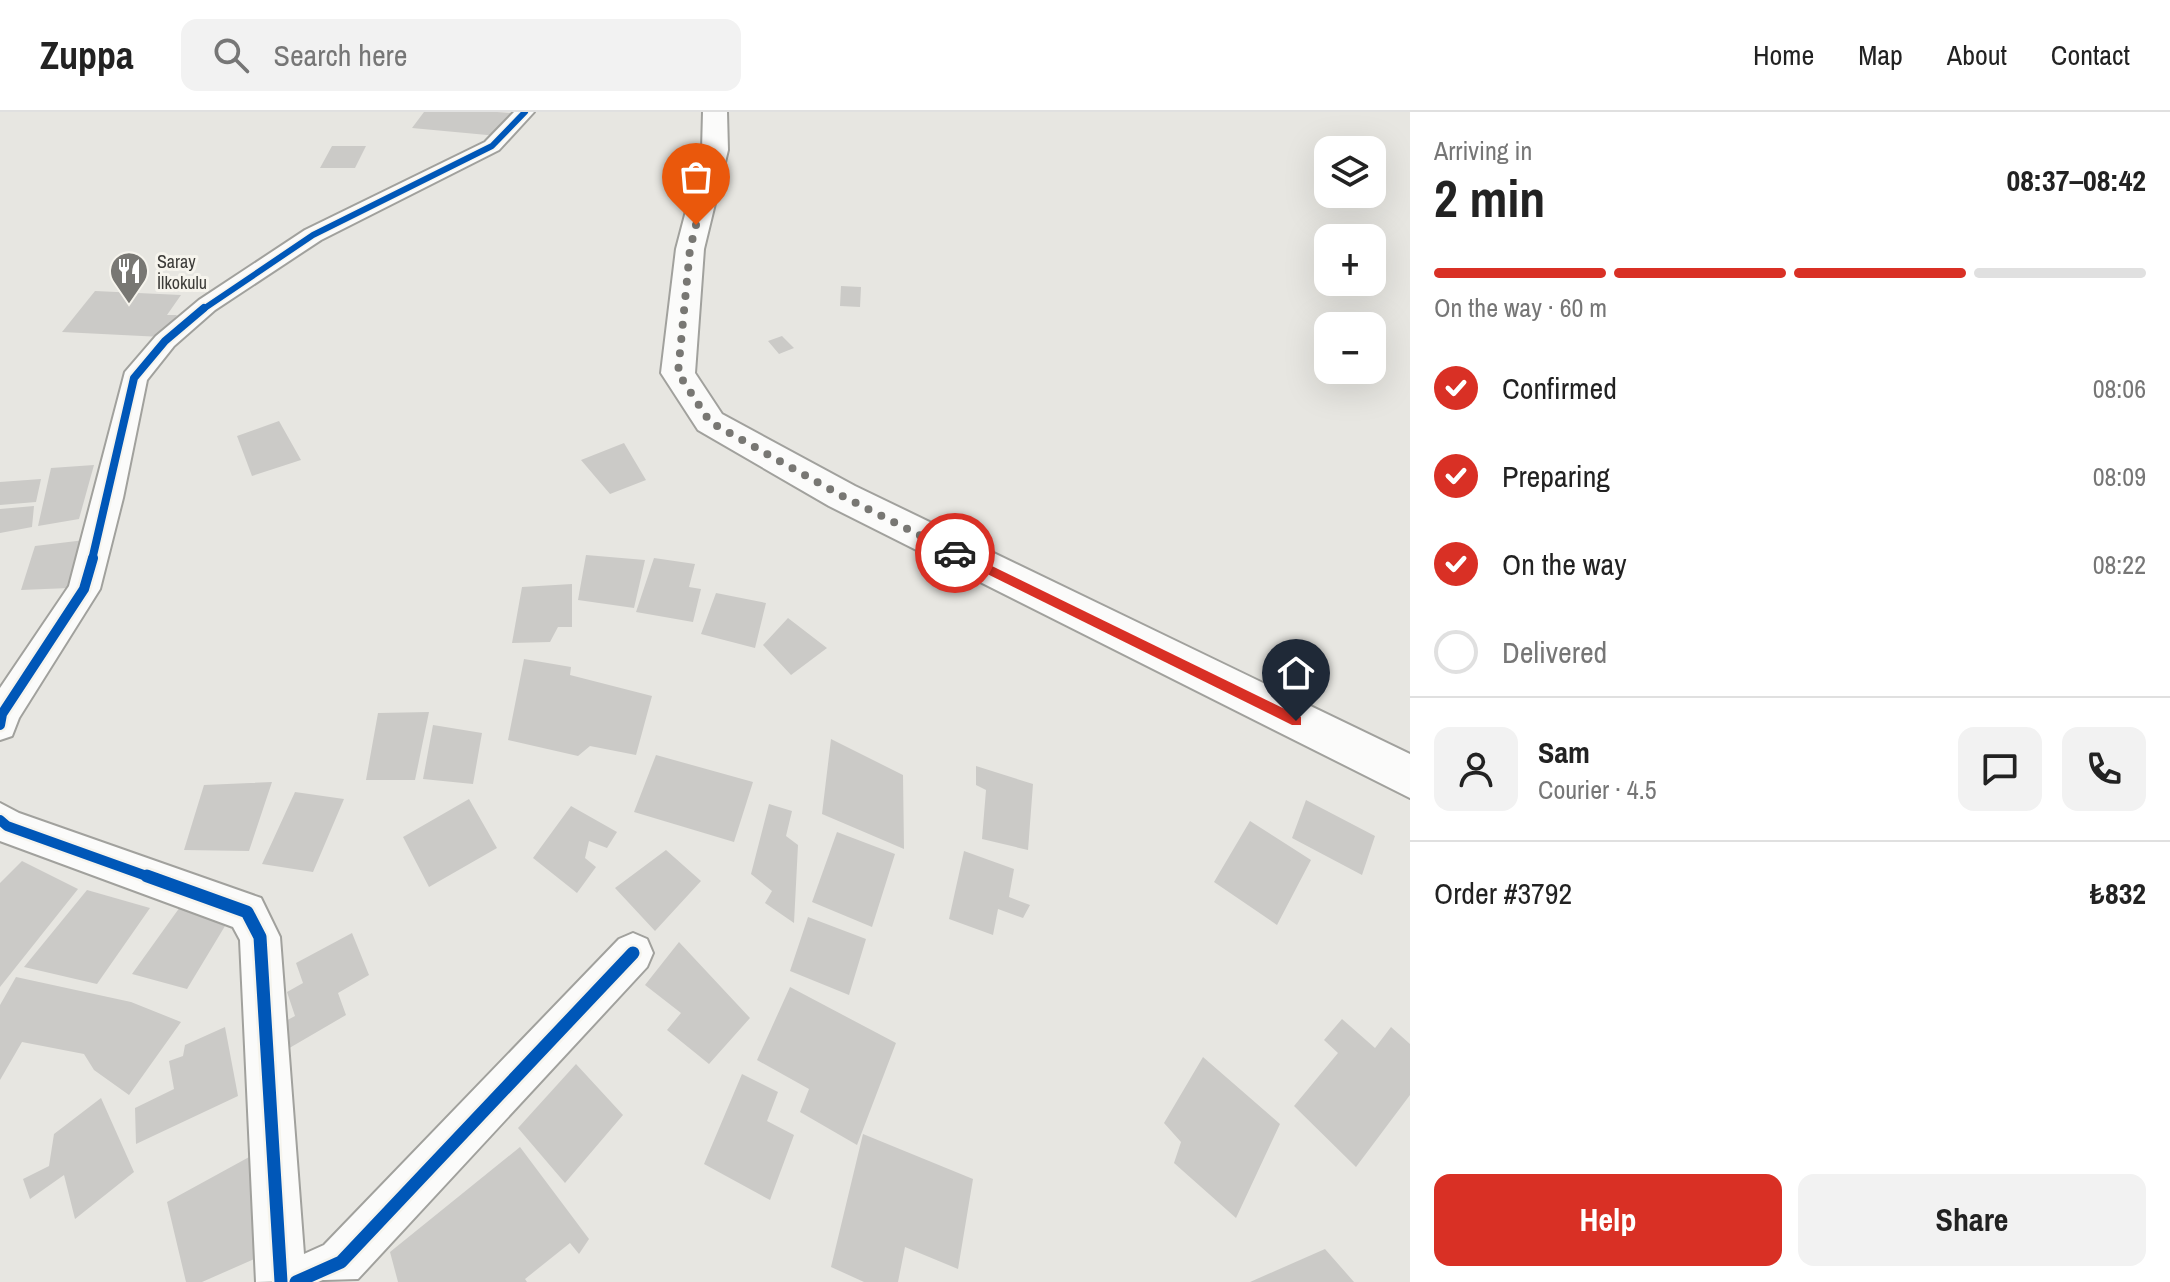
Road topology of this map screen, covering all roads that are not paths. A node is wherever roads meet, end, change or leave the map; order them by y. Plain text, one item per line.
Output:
1 (525, 112) edge
2 (715, 112) edge
3 (1, 718) edge
4 (1410, 777) edge
5 (0, 820) edge
6 (633, 953) dead end
7 (281, 1282) edge
8 (296, 1282) edge

1 - 3 street
2 - 4 main road
5 - 7 street
6 - 8 street

